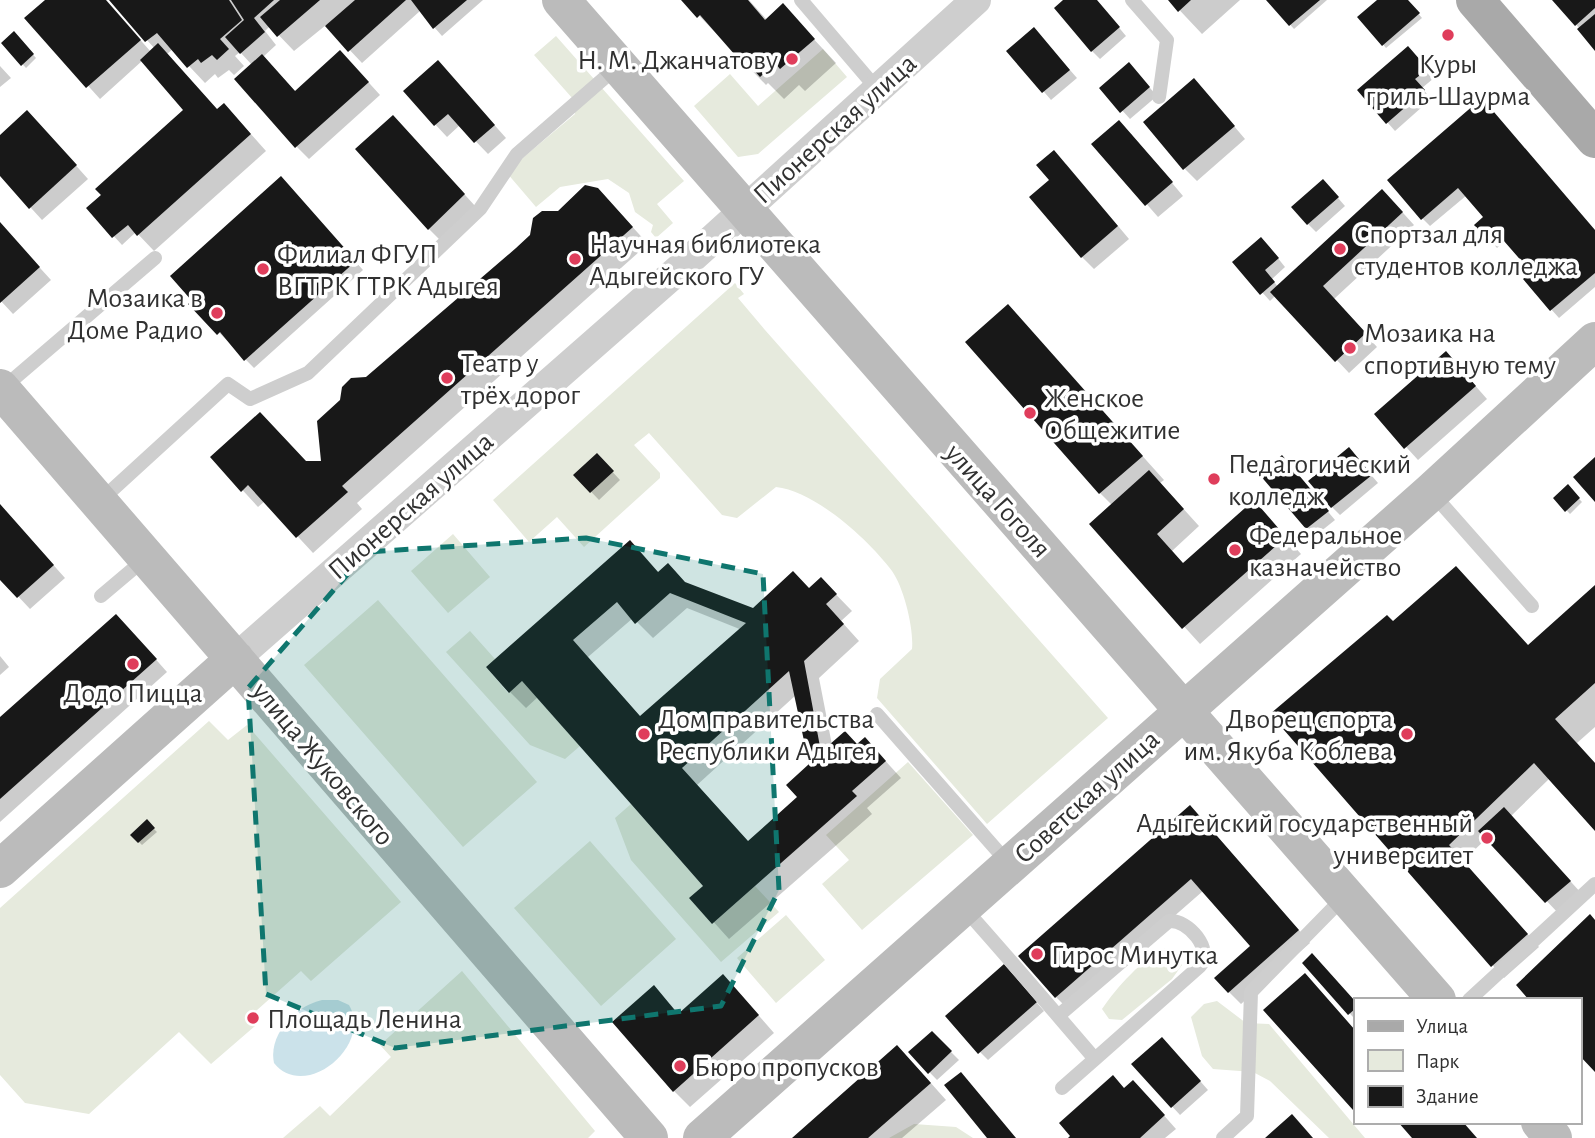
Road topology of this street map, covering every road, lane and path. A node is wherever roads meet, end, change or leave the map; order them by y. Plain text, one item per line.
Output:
1 (561, 0) edge
2 (801, 0) edge
3 (976, 0) edge
4 (1132, 0) edge
5 (1475, 0) edge
6 (617, 66) junction
7 (877, 89) junction
8 (1159, 97) dead end
9 (1595, 139) edge
10 (743, 211) junction
11 (155, 258) dead end
12 (1595, 341) edge
13 (0, 389) edge
14 (1431, 492) junction
15 (99, 502) junction
16 (147, 558) junction
17 (101, 596) dead end
18 (1532, 606) dead end
19 (235, 659) junction
20 (1184, 709) junction
21 (877, 714) dead end
22 (1010, 865) junction
23 (0, 869) edge
24 (1595, 884) edge
25 (1346, 895) junction
26 (962, 906) junction
27 (1435, 998) edge
28 (1471, 998) edge
29 (1058, 1016) junction
30 (1095, 1059) junction
31 (1062, 1088) dead end
32 (1542, 1124) edge
33 (649, 1138) edge
34 (702, 1138) edge
35 (1223, 1138) edge
36 (1553, 1138) edge

1 - 6 main road, улица Гоголя
2 - 7 lane
3 - 7 street, Пионерская улица
4 - 8 lane
5 - 9 main road
6 - 10 main road, улица Гоголя
6 - 15 lane
7 - 10 street, Пионерская улица
10 - 19 street, Пионерская улица
10 - 20 main road, улица Гоголя
11 - 13 lane
12 - 14 main road, Советская улица
13 - 15 main road, улица Жуковского
14 - 18 lane
14 - 20 main road, Советская улица
15 - 16 main road, улица Жуковского
16 - 17 lane
16 - 19 main road, улица Жуковского
19 - 23 main road, Пионерская улица
19 - 33 main road, улица Жуковского
20 - 22 main road, Советская улица
20 - 25 main road, улица Гоголя
21 - 22 lane
22 - 26 main road, Советская улица
24 - 28 lane
25 - 27 main road, улица Гоголя
25 - 35 lane
26 - 29 lane
26 - 34 main road, Советская улица
29 - 30 lane
29 - 30 lane
30 - 31 lane
32 - 36 main road

